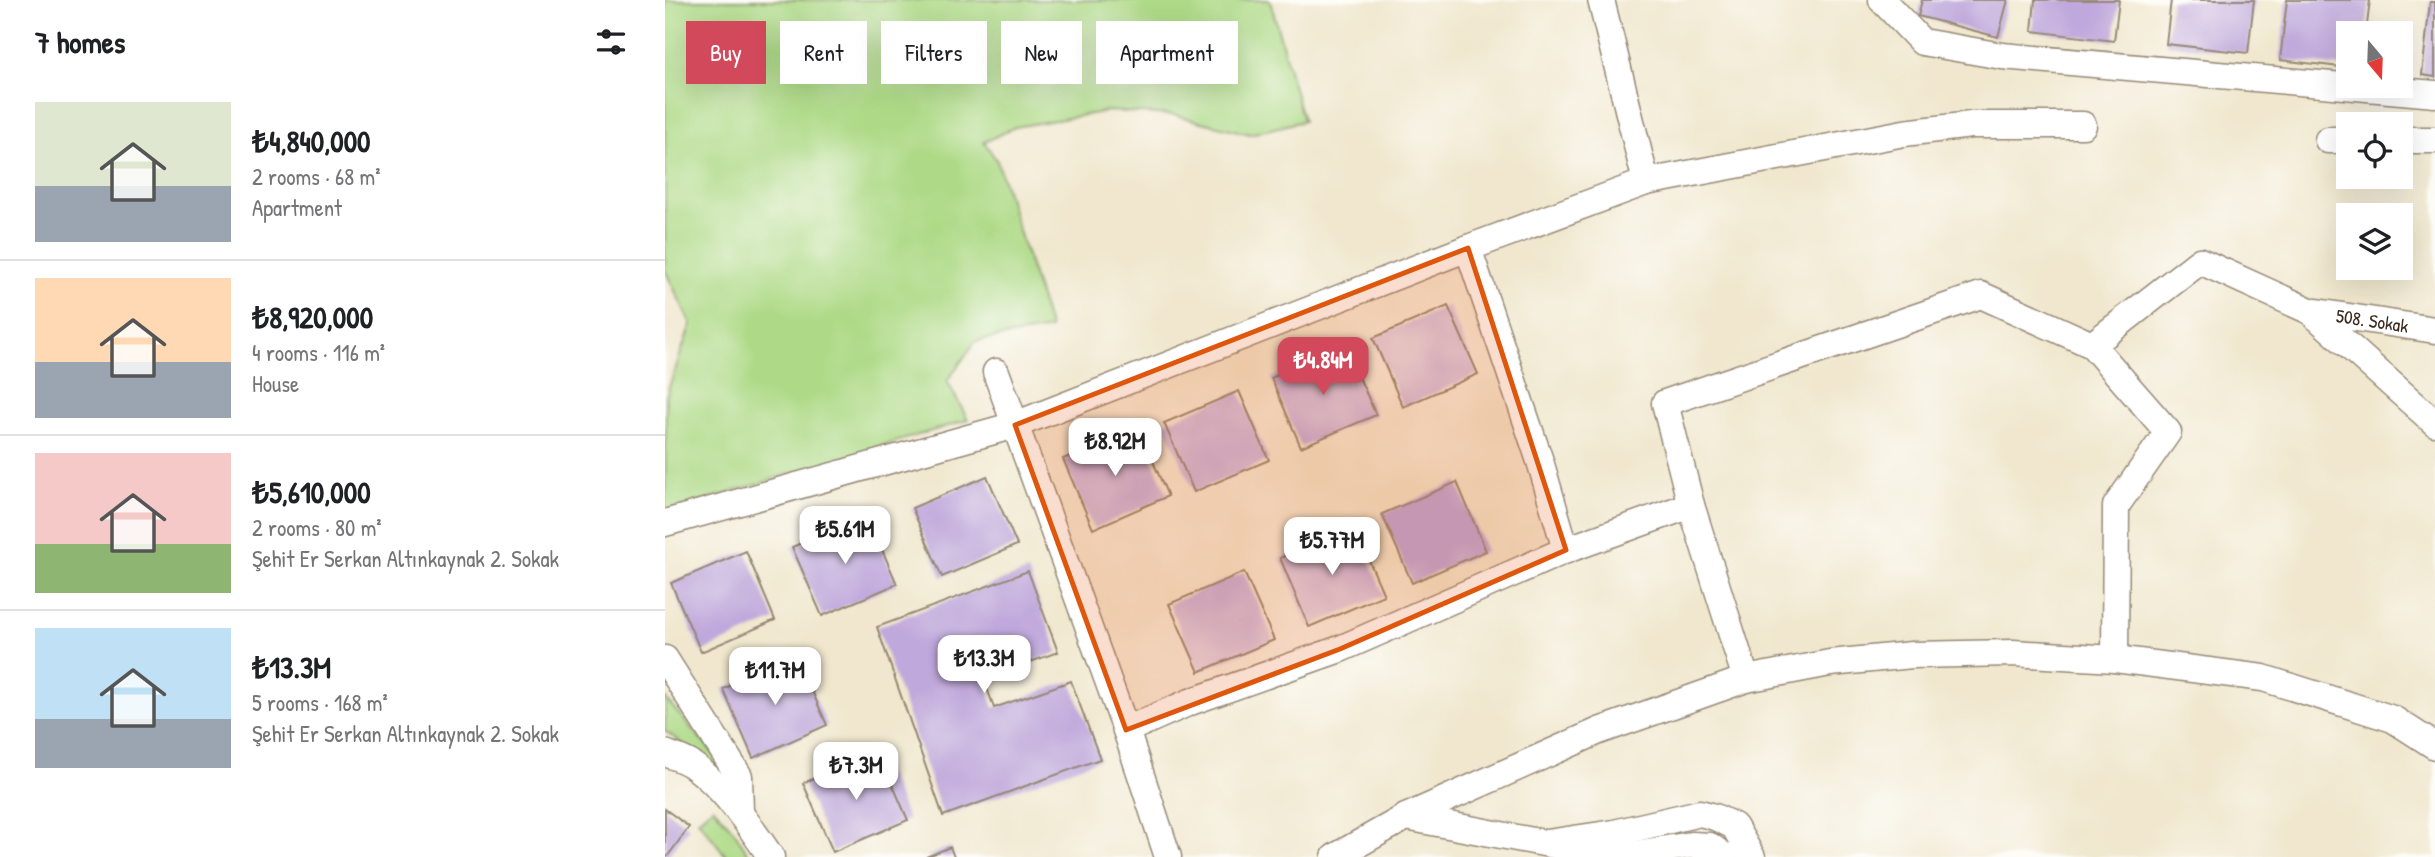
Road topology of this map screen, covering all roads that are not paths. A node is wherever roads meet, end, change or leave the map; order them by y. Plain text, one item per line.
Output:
1 (1601, 0) edge
2 (1882, 0) edge
3 (2435, 94) edge
4 (2083, 125) dead end
5 (2413, 140) edge
6 (2435, 140) edge
7 (1646, 181) junction
8 (1468, 248) junction
9 (2310, 311) junction
10 (2435, 330) edge
11 (2092, 345) junction
12 (996, 372) dead end
13 (2435, 423) edge
14 (1015, 425) junction
15 (1691, 505) junction
16 (665, 523) edge
17 (1566, 550) junction
18 (665, 659) edge
19 (2115, 659) junction
20 (1746, 679) junction
21 (1126, 730) junction
22 (2435, 746) edge
23 (665, 753) edge
24 (740, 812) junction
25 (1406, 817) junction
26 (1547, 843) junction
27 (771, 857) edge
28 (1168, 857) edge
29 (1335, 857) edge
30 (1618, 857) edge
31 (1725, 857) edge
32 (1752, 857) edge

1 - 7 street
2 - 3 street
4 - 7 street
5 - 6 street
7 - 8 street
8 - 14 street
8 - 17 street
9 - 10 street, 508. Sokak
9 - 11 street
9 - 13 street
11 - 15 street
11 - 19 street
12 - 14 street
14 - 16 street
14 - 21 street
15 - 17 street
15 - 20 street
17 - 21 street
18 - 24 street
19 - 20 street
19 - 22 street
20 - 25 street
21 - 28 street
23 - 24 street
24 - 27 street
25 - 26 street
25 - 29 street
26 - 30 street
26 - 32 street
30 - 31 street

